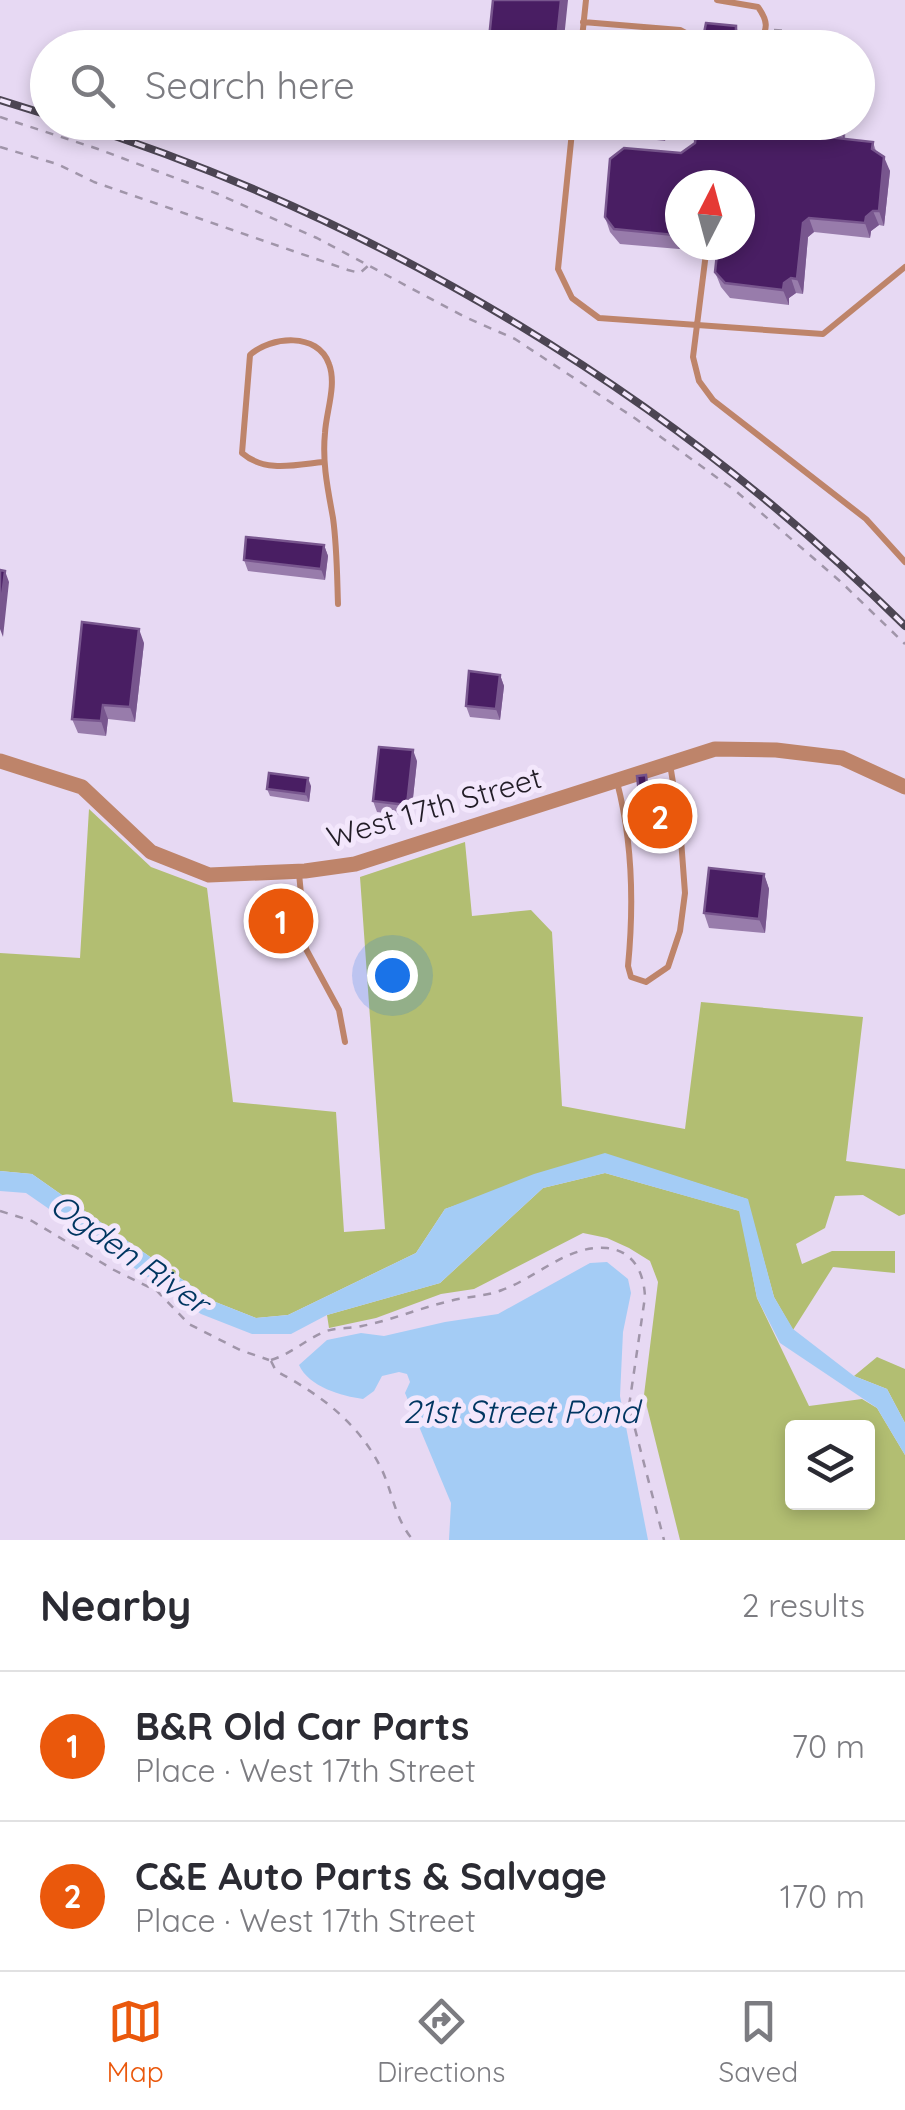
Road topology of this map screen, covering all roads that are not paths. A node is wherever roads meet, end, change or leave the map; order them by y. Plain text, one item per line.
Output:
1 (586, 0) edge
2 (718, 0) edge
3 (584, 22) junction
4 (583, 30) edge
5 (680, 30) edge
6 (766, 30) edge
7 (571, 140) edge
8 (706, 260) edge
9 (905, 267) edge
10 (698, 326) junction
11 (324, 462) junction
12 (905, 562) edge
13 (338, 604) dead end
14 (0, 761) edge
15 (670, 764) junction
16 (616, 780) junction
17 (905, 787) edge
18 (298, 872) junction
19 (346, 1042) dead end

1 - 3 lane
2 - 6 lane
3 - 4 lane
3 - 5 lane
7 - 10 lane
8 - 10 lane
9 - 10 lane
10 - 12 lane
11 - 11 lane
11 - 13 lane
14 - 18 street, West 17th Street
15 - 16 street, West 17th Street
15 - 16 lane
15 - 17 street, West 17th Street
16 - 18 street, West 17th Street
18 - 19 lane

